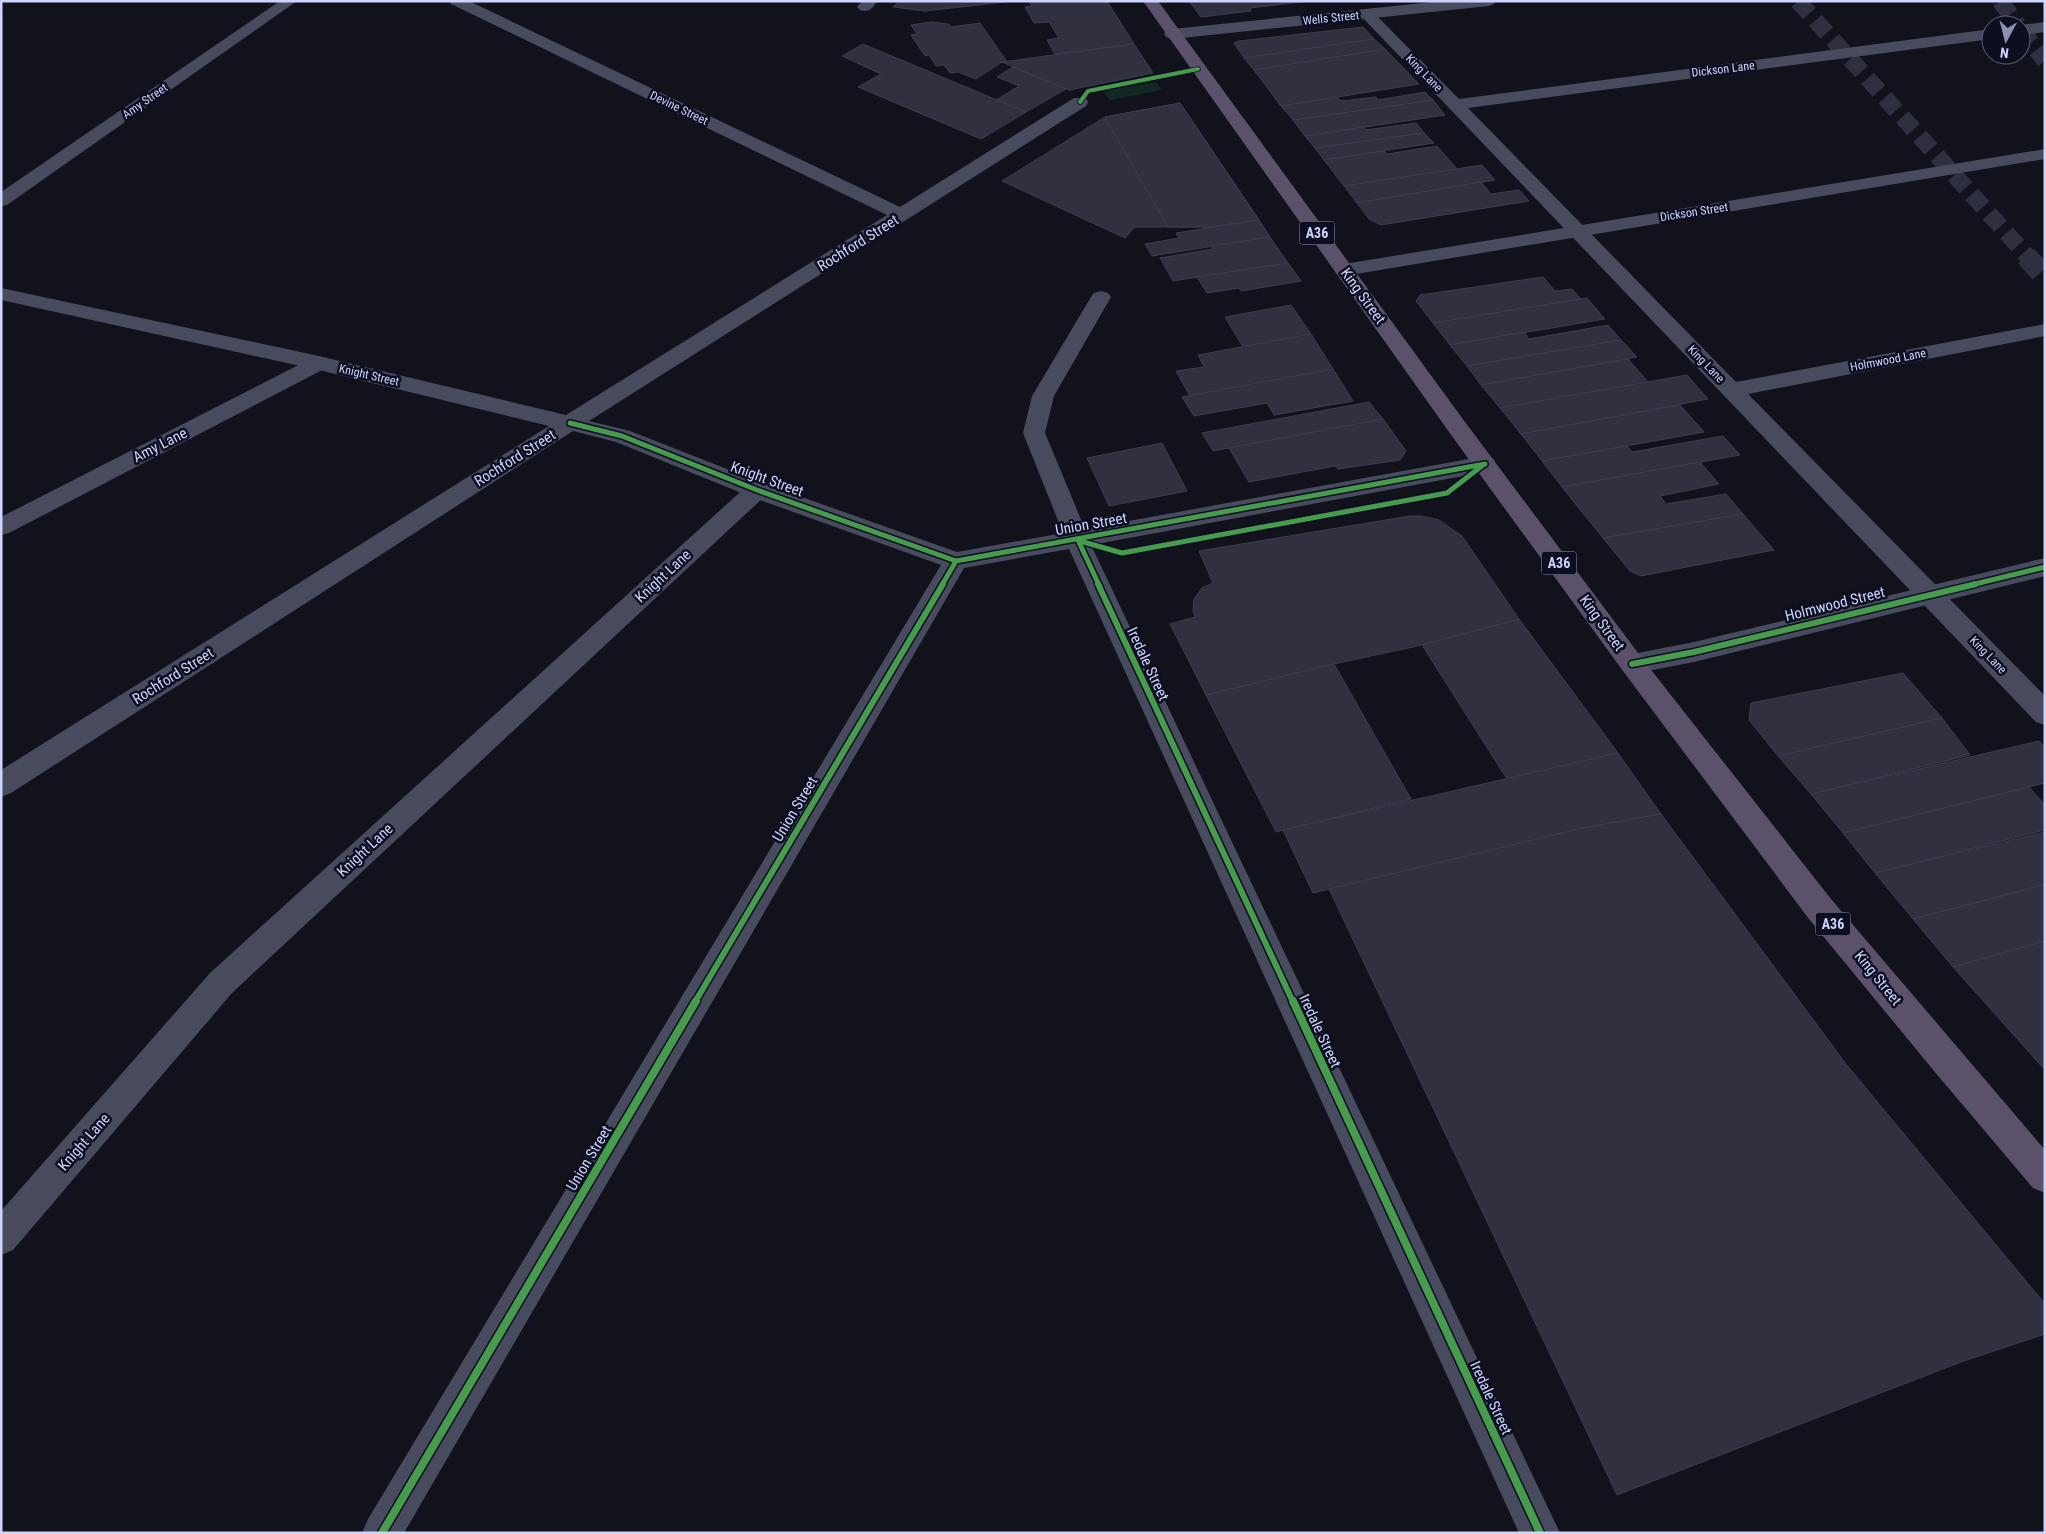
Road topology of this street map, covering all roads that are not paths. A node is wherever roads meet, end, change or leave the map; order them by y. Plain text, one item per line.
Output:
1 (290, 1) edge
2 (456, 1) edge
3 (1150, 1) edge
4 (1489, 1) edge
5 (1367, 14) junction
6 (2045, 27) edge
7 (2031, 29) edge
8 (1172, 34) junction
9 (1981, 35) edge
10 (1080, 102) dead end
11 (1455, 105) junction
12 (2045, 154) edge
13 (1, 201) edge
14 (902, 214) junction
15 (1578, 232) junction
16 (1344, 270) junction
17 (1, 294) edge
18 (1101, 296) dead end
19 (2045, 330) edge
20 (319, 363) junction
21 (1731, 390) junction
22 (570, 423) junction
23 (1485, 464) junction
24 (757, 490) junction
25 (1, 527) edge
26 (1078, 540) junction
27 (956, 561) junction
28 (2045, 568) edge
29 (1929, 594) junction
30 (1632, 664) junction
31 (2045, 714) edge
32 (1, 785) edge
33 (2045, 1176) edge
34 (1, 1238) edge
35 (1533, 1528) edge
36 (382, 1533) edge

1 - 13 street, Amy Street
2 - 14 street, Devine Street
3 - 8 highway, King Street / A36
4 - 5 street, Wells Street
5 - 8 street, Wells Street
5 - 11 street, King Lane
6 - 7 street
8 - 16 highway, King Street / A36
9 - 11 street, Dickson Lane
10 - 14 street, Rochford Street
11 - 15 street, King Lane
12 - 15 street, Dickson Street
14 - 22 street, Rochford Street
15 - 16 street, Dickson Street
15 - 21 street, King Lane
16 - 23 highway, King Street / A36
17 - 20 street, Knight Street
18 - 26 street, Iredale Street
19 - 21 street, Holmwood Lane
20 - 22 street, Knight Street
20 - 25 street, Amy Lane
21 - 29 street, King Lane
22 - 24 street, Knight Street
22 - 32 street, Rochford Street
23 - 26 street, Union Street
23 - 30 highway, King Street / A36
24 - 27 street, Knight Street
24 - 34 street, Knight Lane
26 - 27 street, Union Street
26 - 35 street, Iredale Street
27 - 36 street, Union Street
28 - 29 street, Holmwood Street
29 - 30 street, Holmwood Street
29 - 31 street, King Lane
30 - 33 highway, King Street / A36

